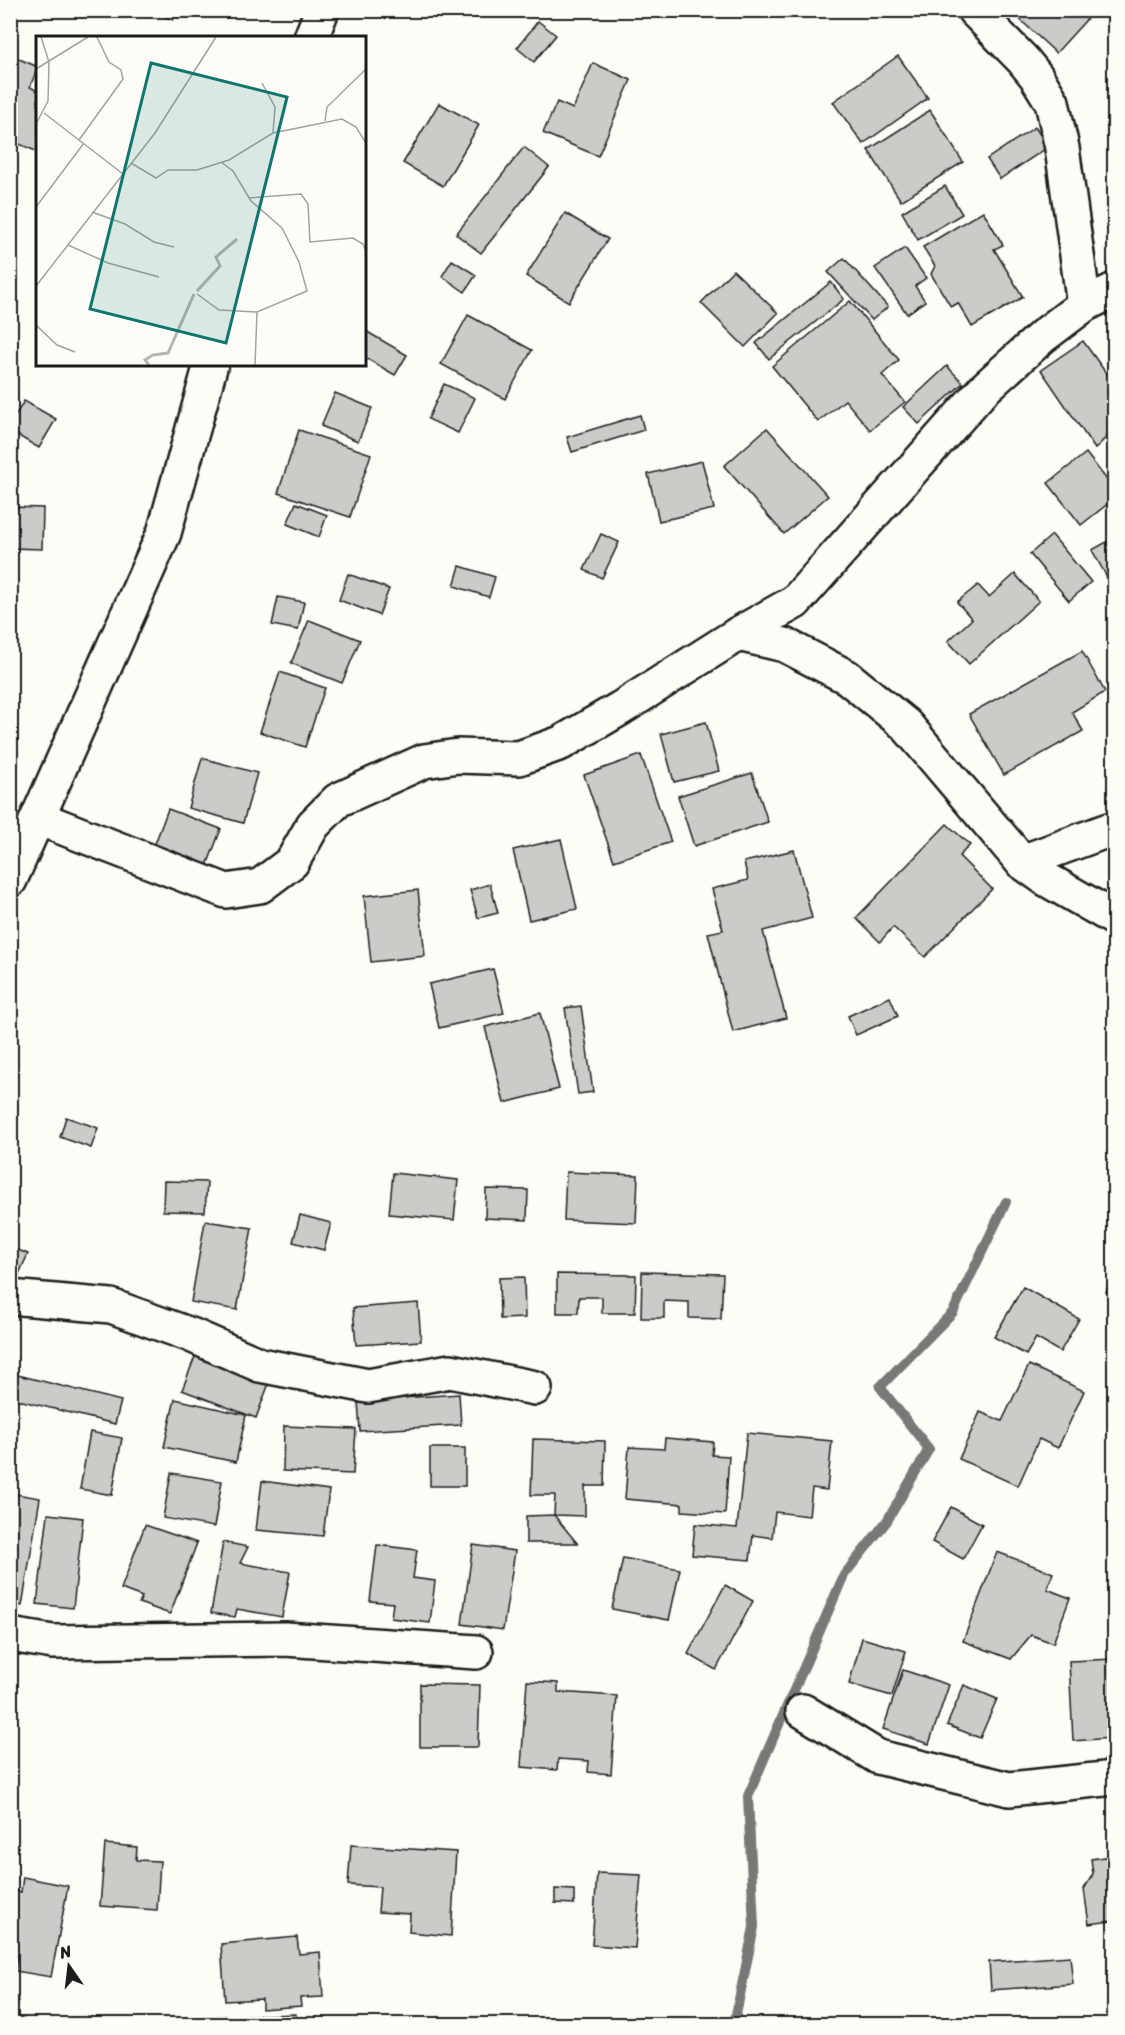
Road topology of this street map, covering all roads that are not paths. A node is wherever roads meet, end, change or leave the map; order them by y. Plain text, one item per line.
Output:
1 (322, 10) edge
2 (974, 10) edge
3 (312, 36) edge
4 (1114, 290) edge
5 (1084, 305) junction
6 (210, 366) edge
7 (738, 634) junction
8 (38, 818) junction
9 (1114, 828) edge
10 (1022, 862) junction
11 (10, 880) edge
12 (1114, 918) edge
13 (10, 1297) edge
14 (535, 1388) dead end
15 (10, 1635) edge
16 (476, 1652) dead end
17 (803, 1711) dead end
18 (1114, 1778) edge

1 - 3 street
2 - 5 street
4 - 5 street
5 - 7 street
6 - 8 street
7 - 8 street
7 - 10 street
8 - 11 street
9 - 10 street
10 - 12 street
13 - 14 street
15 - 16 street
17 - 18 street

